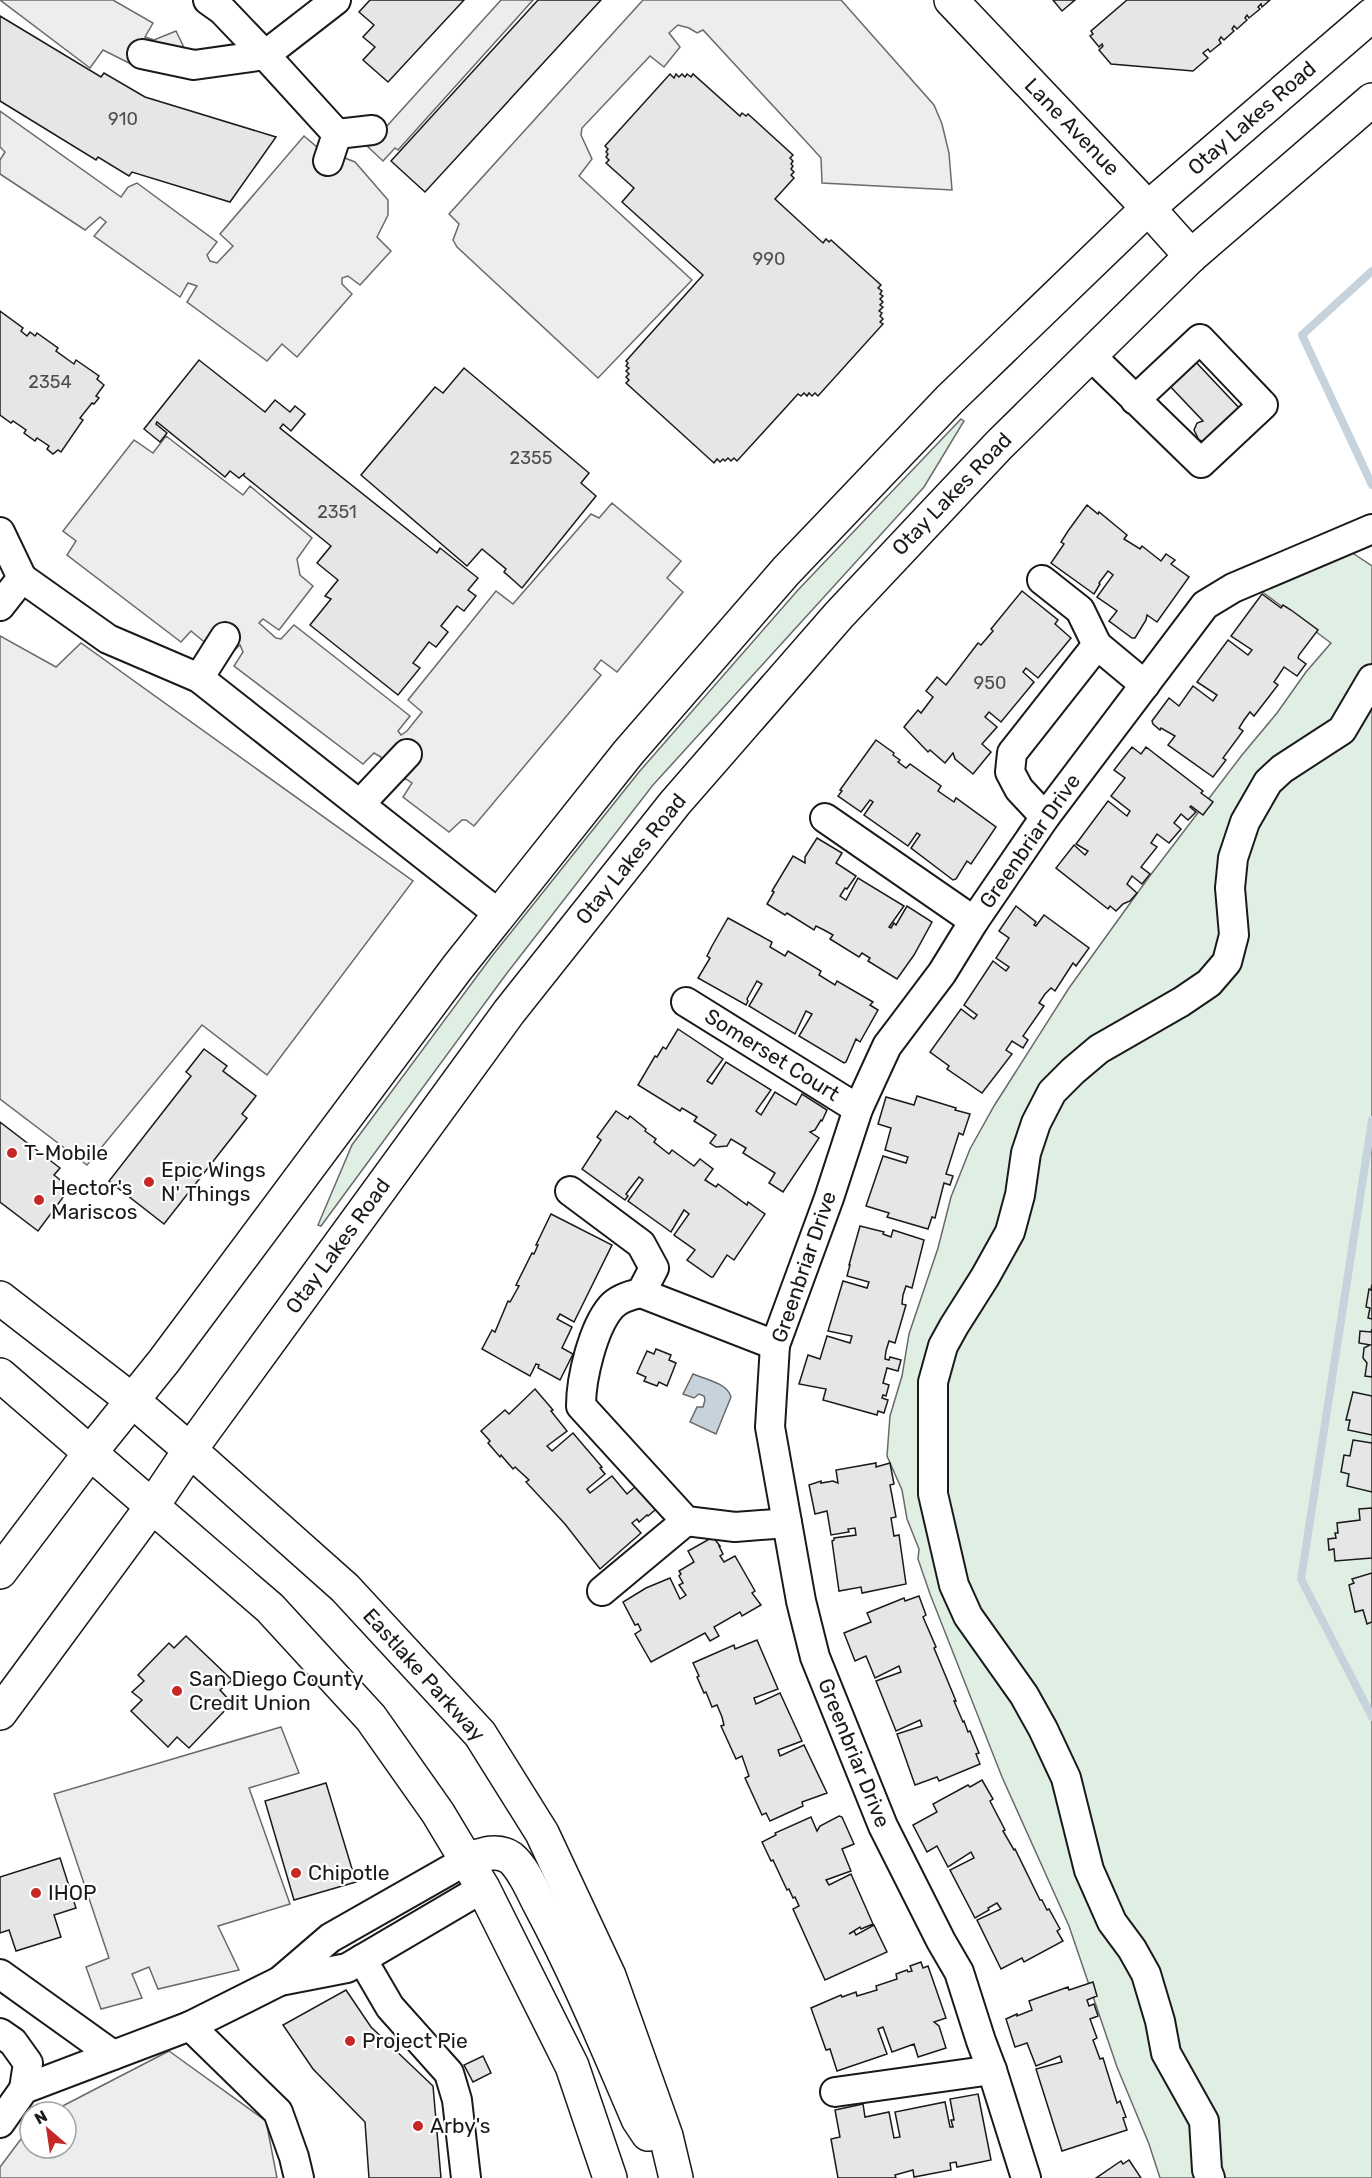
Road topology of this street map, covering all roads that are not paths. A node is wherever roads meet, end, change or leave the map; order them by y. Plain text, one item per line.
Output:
1 (208, 0) edge
2 (336, 0) edge
3 (951, 0) edge
4 (1372, 15) edge
5 (142, 54) dead end
6 (265, 55) junction
7 (1372, 100) edge
8 (372, 129) dead end
9 (1148, 208) junction
10 (1191, 256) junction
11 (1090, 355) junction
12 (1135, 400) dead end
13 (1372, 529) edge
14 (0, 532) edge
15 (22, 578) junction
16 (1042, 580) dead end
17 (0, 606) edge
18 (225, 637) dead end
19 (1096, 645) junction
20 (199, 678) junction
21 (1372, 679) edge
22 (1145, 686) junction
23 (406, 754) dead end
24 (360, 804) junction
25 (1045, 817) junction
26 (825, 818) dead end
27 (500, 915) junction
28 (974, 921) junction
29 (686, 1002) dead end
30 (858, 1109) junction
31 (570, 1191) dead end
32 (641, 1293) junction
33 (0, 1298) edge
34 (775, 1345) junction
35 (0, 1375) edge
36 (133, 1401) junction
37 (190, 1450) junction
38 (90, 1453) junction
39 (153, 1505) junction
40 (686, 1521) junction
41 (787, 1523) junction
42 (0, 1572) edge
43 (602, 1591) dead end
44 (0, 1713) edge
45 (467, 1860) junction
46 (483, 1888) junction
47 (362, 1959) junction
48 (0, 1974) edge
49 (280, 1981) junction
50 (190, 2026) junction
51 (0, 2033) edge
52 (113, 2055) junction
53 (992, 2070) junction
54 (24, 2089) junction
55 (835, 2092) dead end
56 (0, 2123) edge
57 (675, 2175) edge
58 (299, 2178) edge
59 (466, 2178) edge
60 (610, 2178) edge
61 (1026, 2178) edge
62 (1210, 2178) edge

1 - 6 street
2 - 6 street
3 - 9 main road, Lane Avenue
4 - 9 main road, Otay Lakes Road
5 - 6 street
6 - 8 street
7 - 10 main road, Otay Lakes Road
9 - 10 main road, Lane Avenue
9 - 27 main road, Otay Lakes Road
10 - 11 main road, Otay Lakes Road
11 - 12 street
11 - 37 main road, Otay Lakes Road
13 - 22 street, Greenbriar Drive
14 - 15 street
15 - 17 street
15 - 20 street
16 - 19 street
18 - 20 street
19 - 22 street
19 - 25 street
20 - 24 street
21 - 62 street
22 - 25 street, Greenbriar Drive
23 - 24 street
24 - 27 street
25 - 28 street, Greenbriar Drive
26 - 28 street
27 - 36 main road, Otay Lakes Road
28 - 30 street, Greenbriar Drive
29 - 30 street, Somerset Court
30 - 34 street, Greenbriar Drive
31 - 32 street
32 - 34 street
32 - 40 street
33 - 36 main road, Eastlake Parkway
34 - 41 street, Greenbriar Drive
35 - 38 main road
36 - 37 main road, Eastlake Parkway
36 - 38 main road, Otay Lakes Road
37 - 39 main road, Otay Lakes Road
37 - 57 main road, Eastlake Parkway
38 - 39 main road
38 - 42 main road, Otay Lakes Road
39 - 44 main road, Otay Lakes Road
39 - 45 main road
40 - 41 street
40 - 43 street
41 - 53 street, Greenbriar Drive
45 - 46 main road
45 - 49 street
45 - 57 main road
46 - 47 street
46 - 60 main road
47 - 49 street
47 - 59 street
48 - 52 street
49 - 50 street
50 - 52 street
50 - 58 street
51 - 54 street
52 - 54 street
53 - 55 street
53 - 61 street, Greenbriar Drive
54 - 56 street

